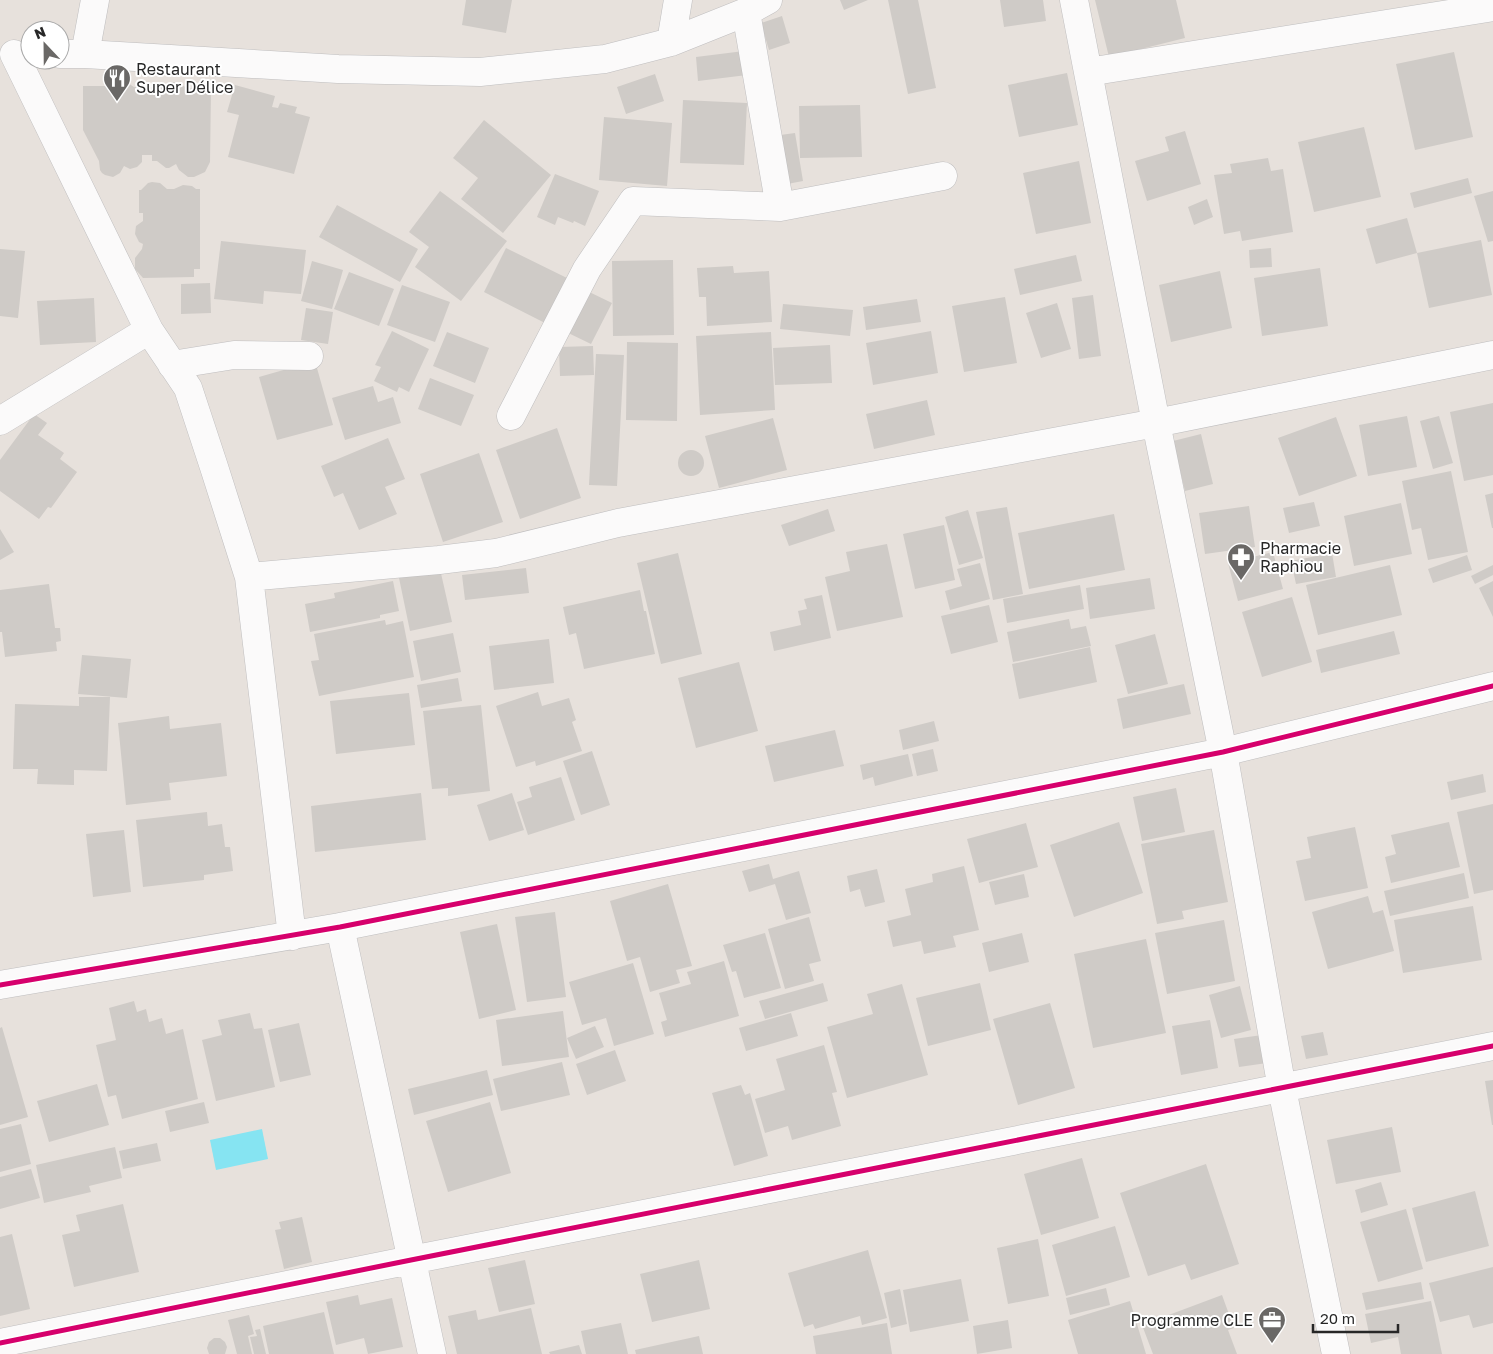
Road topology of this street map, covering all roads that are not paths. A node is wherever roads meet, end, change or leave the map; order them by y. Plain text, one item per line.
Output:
1 (95, 0) edge
2 (678, 0) edge
3 (1074, 0) edge
4 (757, 6) edge
5 (1493, 7) edge
6 (671, 42) junction
7 (15, 54) edge
8 (73, 54) edge
9 (1088, 72) junction
10 (943, 176) dead end
11 (780, 207) junction
12 (149, 330) junction
13 (1493, 355) edge
14 (309, 356) dead end
15 (172, 365) junction
16 (511, 416) dead end
17 (0, 421) edge
18 (1156, 423) junction
19 (249, 577) junction
20 (1493, 686) edge
21 (1223, 752) junction
22 (340, 927) junction
23 (292, 936) junction
24 (0, 985) edge
25 (1493, 1046) edge
26 (1282, 1089) junction
27 (411, 1260) junction
28 (0, 1344) edge
29 (432, 1354) edge
30 (1336, 1354) edge

1 - 8 street
2 - 6 street
3 - 9 street
4 - 6 street
4 - 11 street
5 - 9 street
6 - 8 street
7 - 12 street
9 - 18 street
10 - 11 street
11 - 16 street
12 - 15 street
12 - 17 street
13 - 18 street
14 - 15 street
15 - 19 street
18 - 19 street
18 - 21 street
19 - 23 street
20 - 21 street
21 - 22 street
21 - 26 street
22 - 23 street
22 - 27 street
23 - 24 street
25 - 26 street
26 - 27 street
26 - 30 street
27 - 28 street
27 - 29 street

